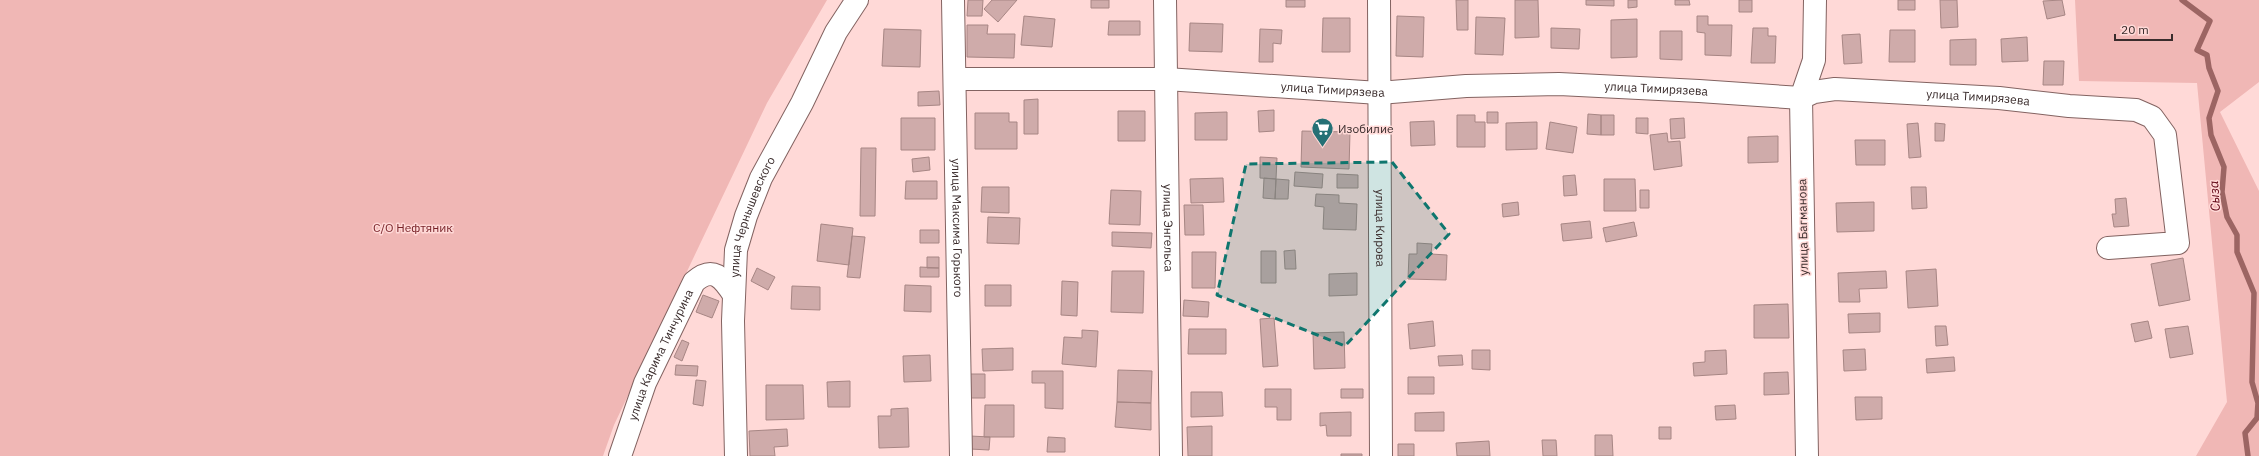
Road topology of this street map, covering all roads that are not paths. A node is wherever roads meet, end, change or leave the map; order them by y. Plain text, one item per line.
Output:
1 (857, 0) edge
2 (953, 0) edge
3 (1165, 0) edge
4 (1379, 0) edge
5 (1815, 0) edge
6 (956, 79) junction
7 (1166, 79) junction
8 (1380, 93) junction
9 (1801, 98) junction
10 (2108, 248) dead end
11 (734, 295) junction
12 (620, 456) edge
13 (736, 456) edge
14 (961, 456) edge
15 (1171, 456) edge
16 (1381, 456) edge
17 (1806, 456) edge

1 - 11 street, улица Чернышевского
2 - 6 street, улица Максима Горького
3 - 7 street, улица Энгельса
4 - 8 street, улица Кирова
5 - 9 street, улица Багманова
6 - 7 street, улица Тимирязева
6 - 14 street, улица Максима Горького
7 - 8 street, улица Тимирязева
7 - 15 street, улица Энгельса
8 - 9 street, улица Тимирязева
8 - 16 street, улица Кирова
9 - 10 street, улица Тимирязева
9 - 17 street, улица Багманова
11 - 12 street, улица Карима Тинчурина
11 - 13 street, улица Чернышевского

